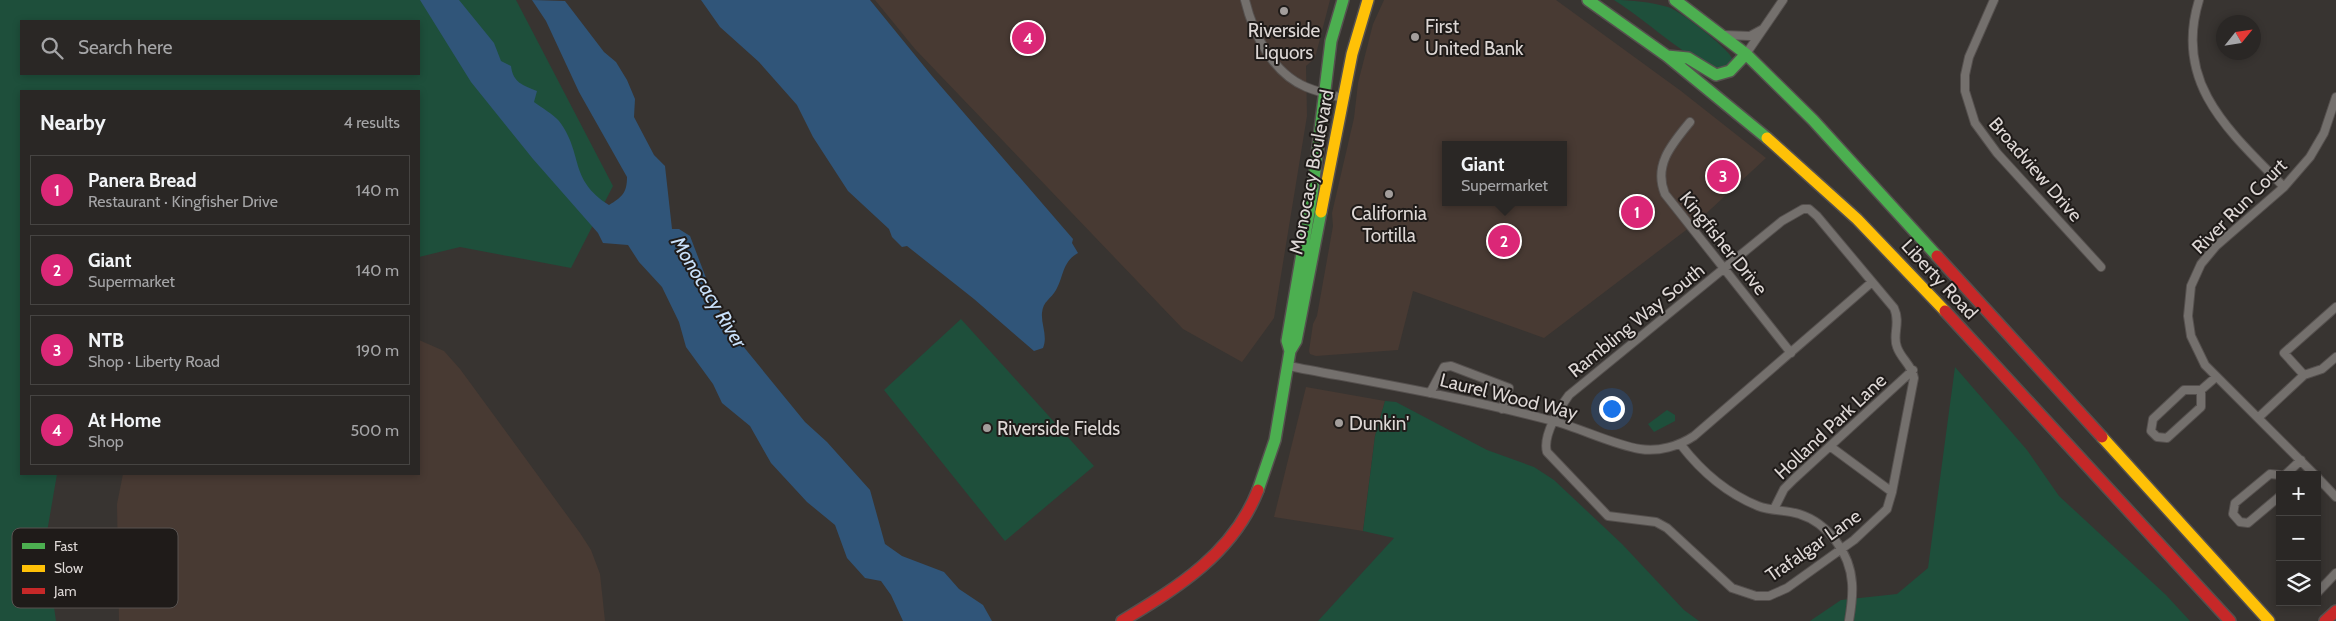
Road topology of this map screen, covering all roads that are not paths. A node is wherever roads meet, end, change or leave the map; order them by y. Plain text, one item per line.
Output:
1 (1245, 0) edge
2 (1343, 0) edge
3 (1368, 0) edge
4 (1588, 0) edge
5 (1675, 0) edge
6 (1782, 0) edge
7 (1994, 0) edge
8 (2198, 0) edge
9 (1765, 28) junction
10 (1723, 35) junction
11 (1746, 54) junction
12 (1666, 56) junction
13 (1325, 93) junction
14 (2336, 97) edge
15 (1343, 98) junction
16 (1690, 122) dead end
17 (2284, 186) junction
18 (2101, 266) dead end
19 (1723, 269) junction
20 (1872, 282) junction
21 (2336, 307) edge
22 (1290, 351) junction
23 (1791, 353) junction
24 (2336, 356) edge
25 (1288, 366) junction
26 (1913, 370) junction
27 (2304, 375) junction
28 (2216, 377) junction
29 (2201, 390) junction
30 (1430, 393) junction
31 (1502, 409) junction
32 (2258, 417) junction
33 (1554, 421) junction
34 (1681, 445) junction
35 (1831, 447) junction
36 (2301, 460) junction
37 (2290, 471) edge
38 (2311, 471) edge
39 (2276, 475) edge
40 (2321, 481) edge
41 (1892, 492) junction
42 (2336, 496) edge
43 (2276, 499) edge
44 (1774, 509) junction
45 (1841, 549) junction
46 (2336, 573) edge
47 (2321, 589) edge
48 (2336, 611) edge
49 (1122, 621) edge
50 (1849, 621) edge
51 (2230, 621) edge
52 (2269, 621) edge
53 (2325, 621) edge

1 - 13 street
2 - 13 main road, Monocacy Boulevard
3 - 15 main road, Monocacy Boulevard
4 - 12 main road, Liberty Road
5 - 10 main road, Liberty Road
6 - 9 street
7 - 18 street, Broadview Drive
8 - 17 street
9 - 10 street
9 - 11 street
10 - 11 main road, Liberty Road
11 - 12 main road
11 - 52 main road, Liberty Road
12 - 51 main road, Liberty Road
13 - 15 street
13 - 22 main road, Monocacy Boulevard
14 - 17 street, River Run Court
15 - 22 main road, Monocacy Boulevard
16 - 19 street, Kingfisher Drive
17 - 28 street, River Run Court
19 - 20 street, Rambling Way South
19 - 23 street, Kingfisher Drive
19 - 33 street, Rambling Way South
20 - 23 street, Laurel Wood Way
20 - 26 street
21 - 27 street
22 - 25 main road, Monocacy Boulevard
23 - 34 street, Laurel Wood Way
24 - 27 street
25 - 30 street, Laurel Wood Way
25 - 49 main road, Monocacy Boulevard
26 - 35 street, Holland Park Lane
26 - 41 street, Trafalgar Lane
27 - 32 street
28 - 29 street
28 - 32 street, River Run Court
29 - 29 street
30 - 31 street, Laurel Wood Way
30 - 31 street
31 - 33 street, Laurel Wood Way
32 - 36 street, River Run Court
33 - 34 street, Laurel Wood Way
33 - 45 street, Trafalgar Lane
34 - 44 street
35 - 41 street
35 - 44 street, Holland Park Lane
36 - 37 street
36 - 38 street, River Run Court
39 - 43 street
40 - 42 street, River Run Court
41 - 45 street, Trafalgar Lane
44 - 45 street
45 - 50 street
46 - 47 street
48 - 53 main road

